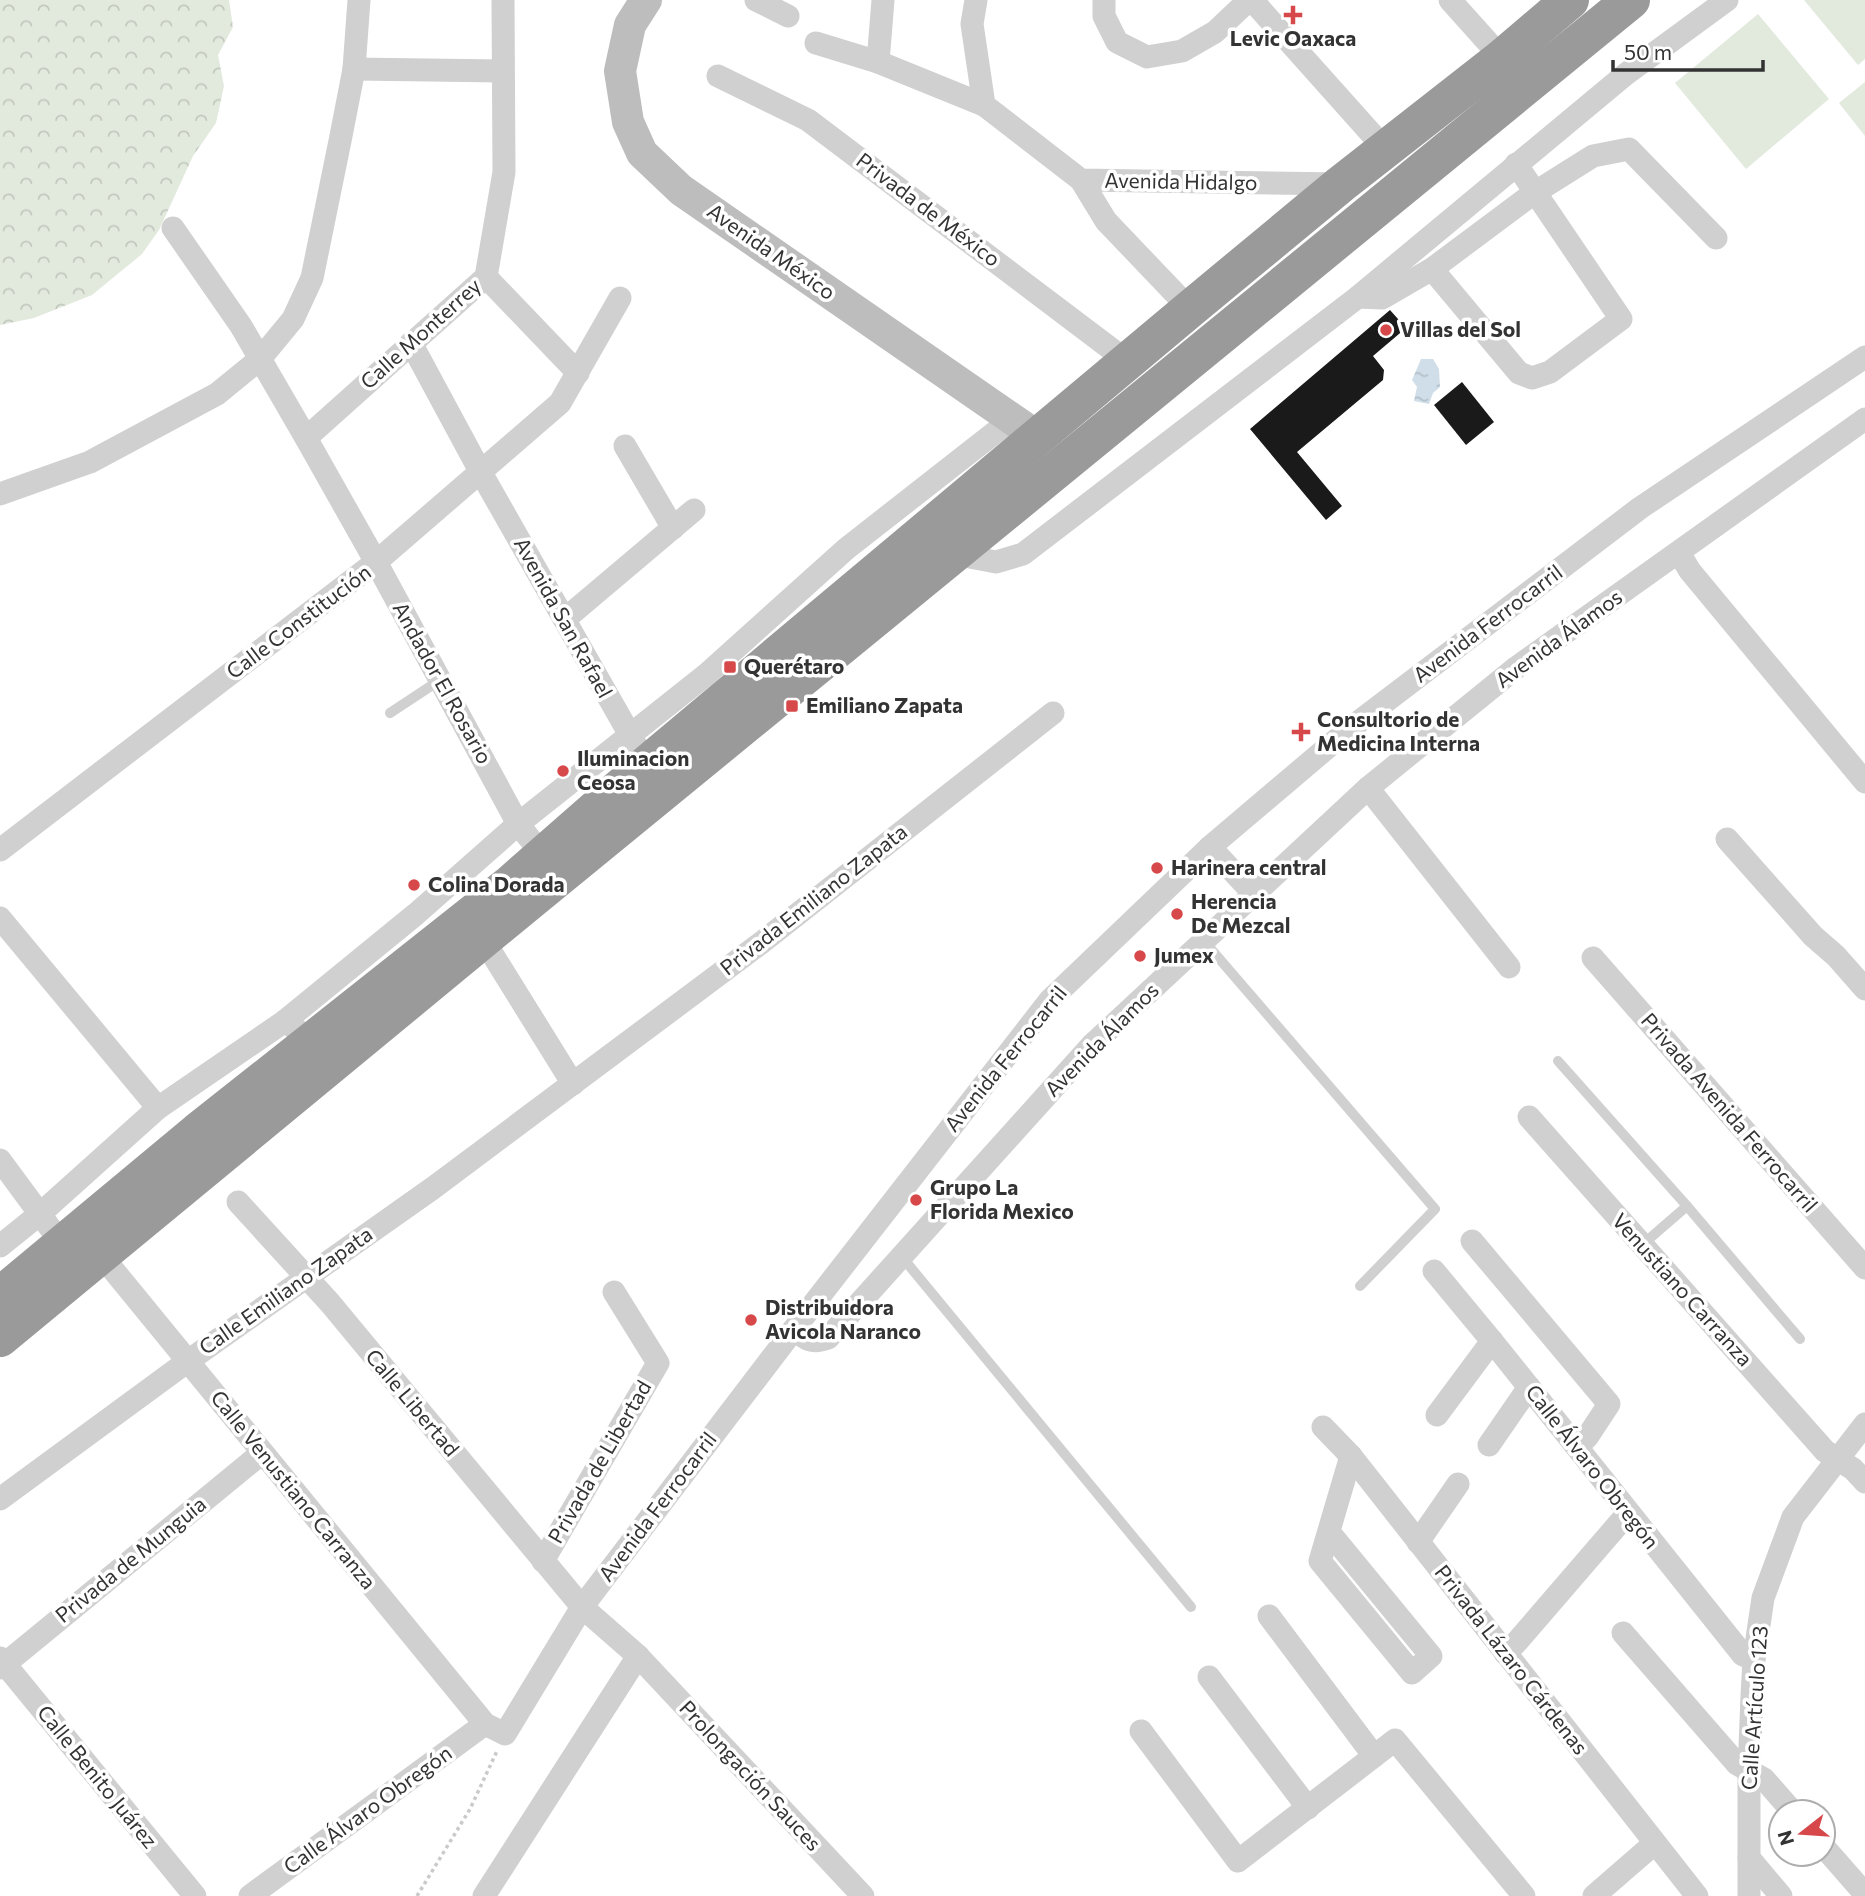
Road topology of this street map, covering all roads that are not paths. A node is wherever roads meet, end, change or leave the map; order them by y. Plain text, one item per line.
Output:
1 (359, 0) edge
2 (503, 0) edge
3 (646, 0) edge
4 (757, 0) edge
5 (883, 0) edge
6 (976, 0) edge
7 (1104, 0) edge
8 (1250, 0) edge
9 (1450, 0) edge
10 (1570, 0) edge
11 (1631, 0) edge
12 (1727, 0) edge
13 (788, 16) dead end
14 (816, 43) dead end
15 (1502, 58) junction
16 (878, 62) junction
17 (354, 69) junction
18 (502, 71) junction
19 (718, 76) dead end
20 (984, 104) junction
21 (1386, 150) junction
22 (1516, 164) junction
23 (1081, 180) junction
24 (1341, 184) junction
25 (1534, 193) junction
26 (173, 228) dead end
27 (1716, 238) dead end
28 (1432, 269) junction
29 (485, 277) junction
30 (1358, 297) junction
31 (620, 298) dead end
32 (1190, 309) junction
33 (411, 343) junction
34 (1865, 358) edge
35 (260, 359) junction
36 (1127, 361) junction
37 (578, 373) junction
38 (1865, 419) edge
39 (1025, 428) junction
40 (306, 438) junction
41 (625, 446) dead end
42 (480, 471) junction
43 (0, 494) edge
44 (694, 510) dead end
45 (673, 528) junction
46 (1679, 553) junction
47 (954, 554) junction
48 (376, 562) junction
49 (565, 619) junction
50 (440, 680) junction
51 (390, 713) dead end
52 (1053, 713) dead end
53 (639, 750) junction
54 (1865, 782) edge
55 (1368, 788) junction
56 (518, 824) junction
57 (1727, 839) dead end
58 (1210, 847) junction
59 (0, 850) edge
60 (543, 855) junction
61 (1254, 894) junction
62 (0, 918) edge
63 (484, 940) junction
64 (1204, 941) junction
65 (1593, 958) dead end
66 (1509, 967) dead end
67 (1865, 989) edge
68 (298, 1031) junction
69 (1558, 1061) dead end
70 (573, 1084) junction
71 (158, 1108) junction
72 (1529, 1117) dead end
73 (0, 1160) edge
74 (238, 1202) dead end
75 (1687, 1206) junction
76 (41, 1213) junction
77 (1472, 1241) dead end
78 (62, 1244) junction
79 (1642, 1244) junction
80 (0, 1246) edge
81 (101, 1255) junction
82 (896, 1264) junction
83 (1865, 1268) edge
84 (1434, 1271) dead end
85 (306, 1277) junction
86 (1360, 1286) dead end
87 (614, 1292) dead end
88 (0, 1296) edge
89 (794, 1329) junction
90 (0, 1338) edge
91 (1800, 1339) dead end
92 (1492, 1340) junction
93 (188, 1361) junction
94 (1529, 1387) junction
95 (1437, 1415) dead end
96 (1865, 1424) edge
97 (1323, 1427) dead end
98 (1489, 1445) dead end
99 (1577, 1447) junction
100 (262, 1453) junction
101 (1351, 1456) junction
102 (1838, 1460) junction
103 (1865, 1482) edge
104 (1458, 1485) dead end
105 (0, 1499) edge
106 (1628, 1513) junction
107 (1328, 1532) junction
108 (1418, 1542) junction
109 (543, 1561) junction
110 (582, 1607) junction
111 (1191, 1607) dead end
112 (1269, 1616) dead end
113 (1623, 1633) dead end
114 (1505, 1653) junction
115 (638, 1656) junction
116 (1754, 1659) junction
117 (2, 1663) edge
118 (1209, 1677) dead end
119 (495, 1729) junction
120 (1141, 1731) dead end
121 (1374, 1756) junction
122 (1749, 1771) junction
123 (1781, 1798) edge
124 (1308, 1808) junction
125 (1655, 1843) junction
126 (1749, 1858) junction
127 (1837, 1862) edge
128 (1865, 1894) edge
129 (195, 1896) edge
130 (250, 1896) edge
131 (484, 1896) edge
132 (863, 1896) edge
133 (1524, 1896) edge
134 (1594, 1896) edge
135 (1697, 1896) edge
136 (1749, 1896) edge
137 (1781, 1896) edge

1 - 17 street
2 - 18 street, Calle Monterrey
3 - 39 street, Avenida México
4 - 13 street
5 - 16 street
6 - 20 street
7 - 8 street
8 - 21 street
9 - 15 street
10 - 15 highway
11 - 47 highway
12 - 22 street
14 - 16 street, Avenida Hidalgo
15 - 21 highway
16 - 20 street, Avenida Hidalgo
17 - 18 street
17 - 35 street
18 - 29 street, Calle Monterrey
19 - 36 street, Privada de México
20 - 23 street, Avenida Hidalgo
21 - 24 highway
22 - 25 street
22 - 30 street
23 - 24 street, Avenida Hidalgo
23 - 32 street
24 - 32 highway
25 - 27 street
25 - 28 street
25 - 28 street
26 - 35 street, Andador El Rosario
28 - 30 street
29 - 33 street, Calle Monterrey
29 - 37 street
30 - 47 street
31 - 37 street, Calle Constitución
32 - 36 highway
33 - 40 street, Calle Monterrey
33 - 42 street, Avenida San Rafael
34 - 58 street, Avenida Ferrocarril
35 - 40 street, Andador El Rosario
35 - 43 street
36 - 39 highway
37 - 42 street, Calle Constitución
38 - 46 street, Avenida Álamos
39 - 53 highway
40 - 48 street, Andador El Rosario
41 - 45 street
42 - 48 street, Calle Constitución
42 - 49 street, Avenida San Rafael
44 - 45 street
45 - 49 street
46 - 54 street
46 - 55 street, Avenida Álamos
47 - 63 highway
48 - 50 street, Andador El Rosario
48 - 59 street, Calle Constitución
49 - 53 street, Avenida San Rafael
50 - 51 lane
50 - 56 street, Andador El Rosario
52 - 70 street, Privada Emiliano Zapata
53 - 56 street
53 - 60 highway
55 - 61 street, Avenida Álamos
55 - 66 street
56 - 60 street, Andador El Rosario
56 - 68 street
57 - 67 street
58 - 61 street
58 - 89 street, Avenida Ferrocarril
60 - 68 highway
61 - 64 street, Avenida Álamos
62 - 71 street
63 - 70 street
63 - 81 highway
64 - 82 street, Avenida Álamos
64 - 86 lane
65 - 83 street, Privada Avenida Ferrocarril
68 - 71 street
68 - 78 highway
69 - 75 lane
70 - 85 street, Calle Emiliano Zapata
71 - 76 street
72 - 79 street, Venustiano Carranza
73 - 76 street
74 - 85 street, Calle Libertad
75 - 79 lane
75 - 91 lane
76 - 78 street
76 - 80 street
77 - 99 street
78 - 88 highway
79 - 102 street, Venustiano Carranza
81 - 90 highway
81 - 93 street, Calle Venustiano Carranza
82 - 89 street, Avenida Álamos
82 - 111 lane
84 - 92 street, Calle Álvaro Obregón
85 - 93 street, Calle Emiliano Zapata
85 - 109 street, Calle Libertad
87 - 109 street, Privada de Libertad
89 - 110 street, Avenida Ferrocarril
92 - 94 street, Calle Álvaro Obregón
92 - 95 street
93 - 100 street, Calle Venustiano Carranza
93 - 105 street, Calle Emiliano Zapata
94 - 98 street
94 - 99 street, Calle Álvaro Obregón
96 - 102 street, Calle Artículo 123
97 - 101 street, Privada Lázaro Cárdenas
99 - 106 street, Calle Álvaro Obregón
100 - 117 street, Privada de Munguia
100 - 119 street, Calle Venustiano Carranza
101 - 107 street
101 - 108 street, Privada Lázaro Cárdenas
102 - 103 street, Venustiano Carranza
102 - 116 street, Calle Artículo 123
104 - 108 street
106 - 114 street
106 - 116 street, Calle Álvaro Obregón
107 - 107 street
108 - 114 street, Privada Lázaro Cárdenas
109 - 110 street, Calle Libertad
110 - 115 street, Prolongación Sauces
110 - 119 street, Avenida Ferrocarril
112 - 121 street
113 - 122 street
114 - 125 street, Privada Lázaro Cárdenas
115 - 131 street
115 - 132 street, Prolongación Sauces
116 - 122 street, Calle Artículo 123
117 - 129 street, Calle Benito Juárez
118 - 124 street
119 - 130 street, Calle Álvaro Obregón
120 - 124 street
121 - 124 street
121 - 133 street
122 - 123 street
122 - 126 street, Calle Artículo 123
125 - 134 street
125 - 135 street, Privada Lázaro Cárdenas
126 - 136 street, Calle Artículo 123
126 - 137 street
127 - 128 street

